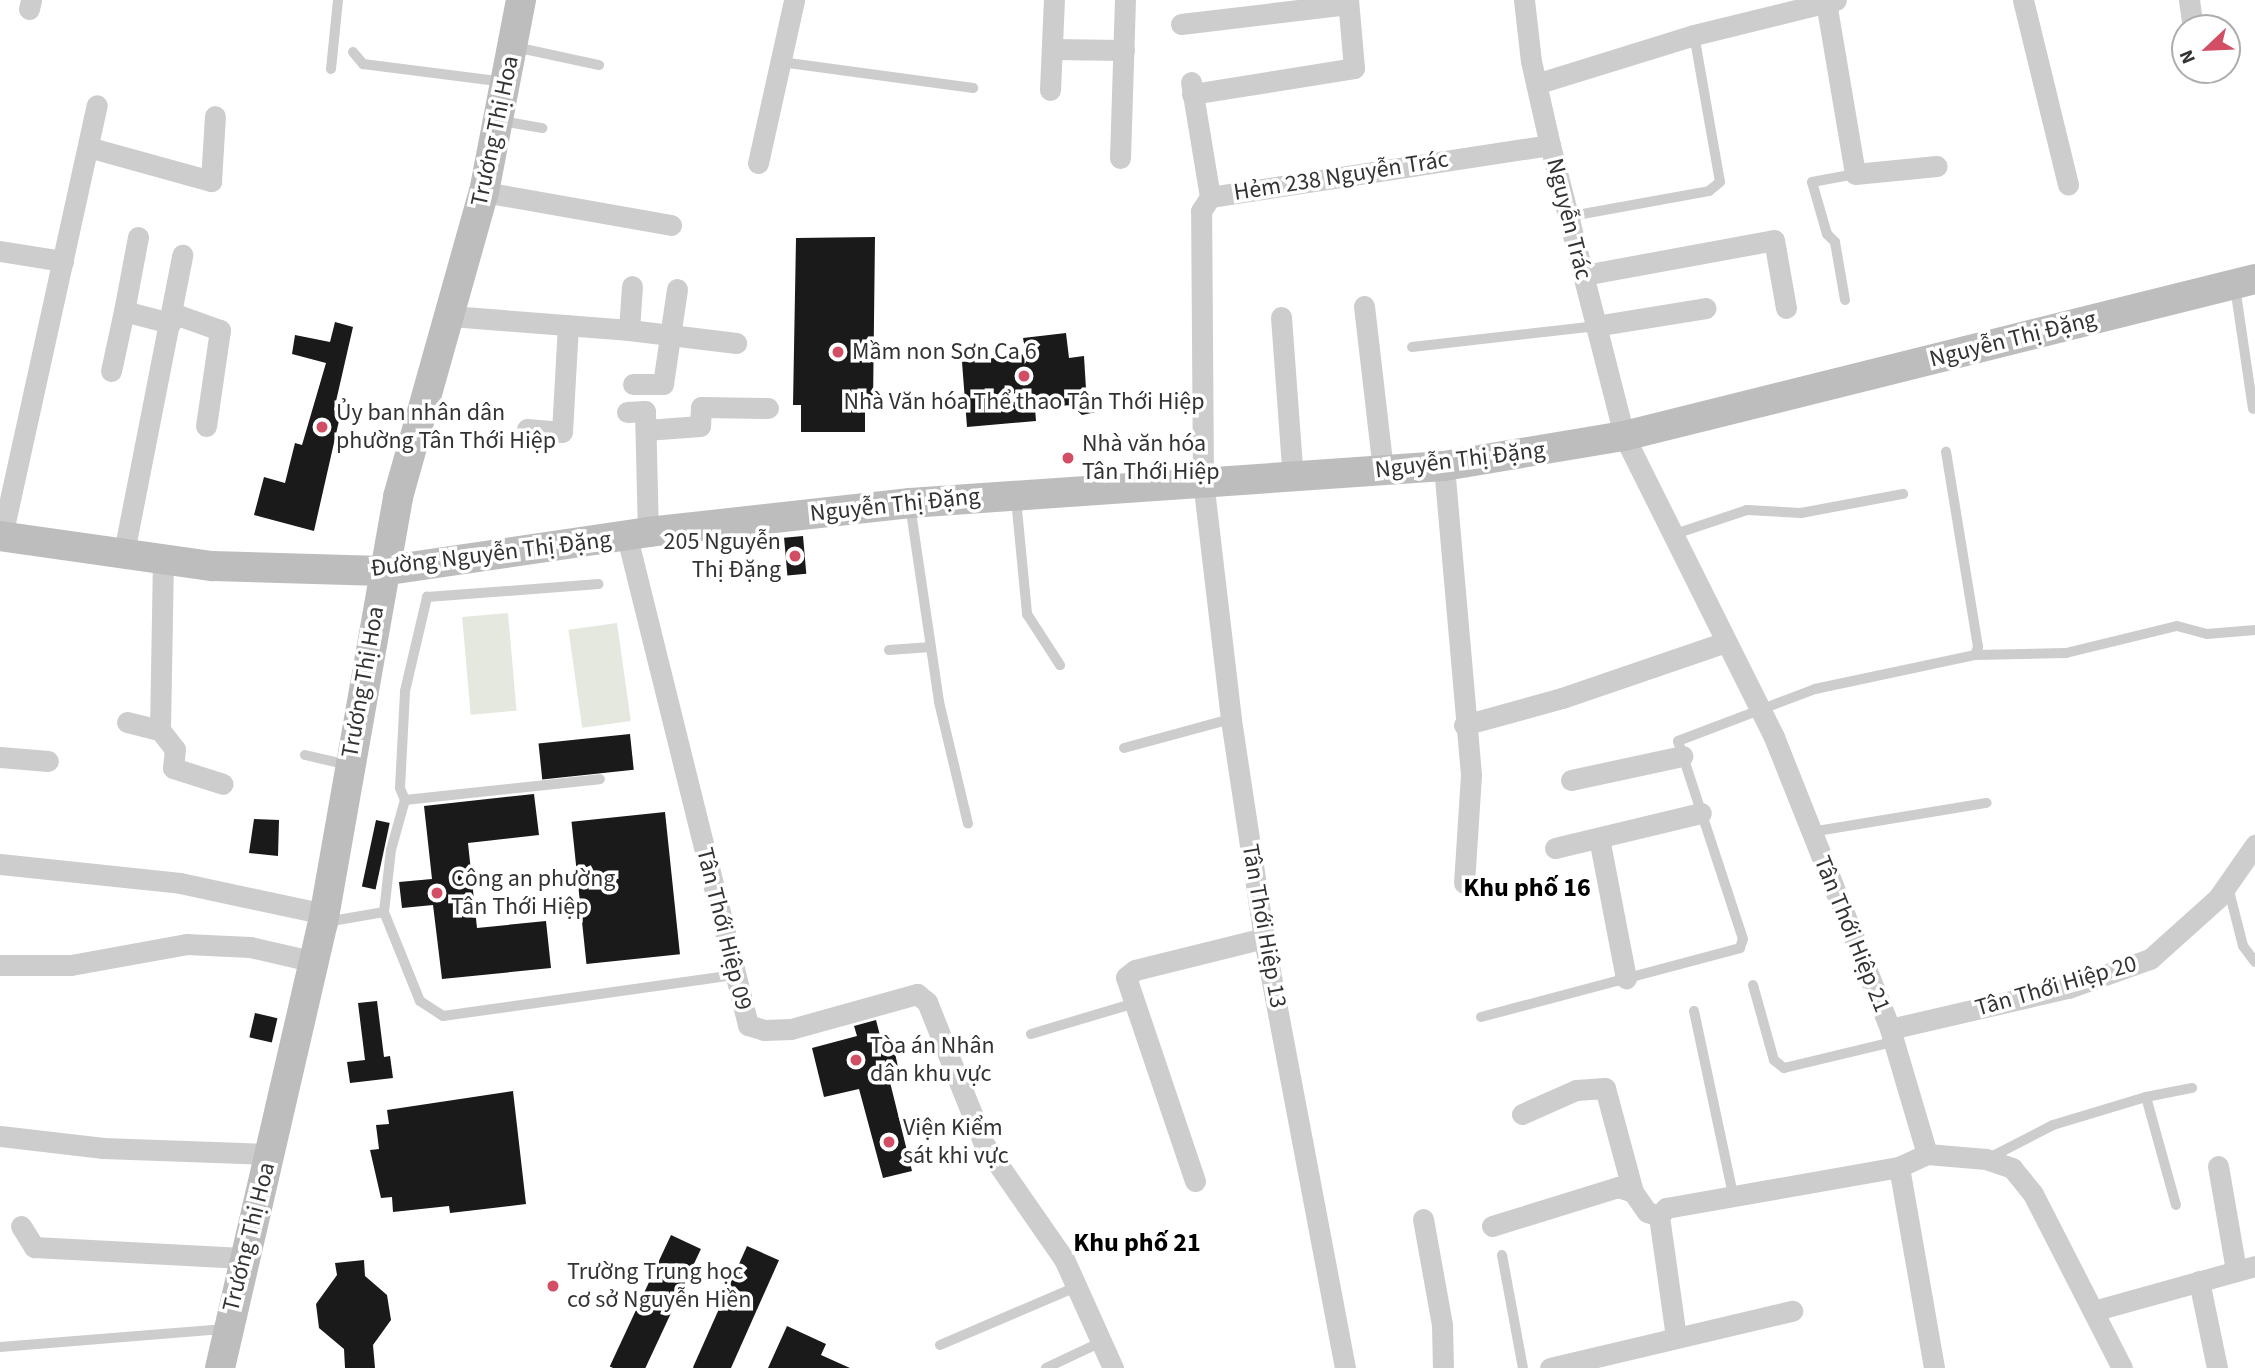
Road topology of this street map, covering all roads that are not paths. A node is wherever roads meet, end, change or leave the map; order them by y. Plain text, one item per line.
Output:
1 (338, 0) edge
2 (522, 0) edge
3 (794, 0) edge
4 (1054, 0) edge
5 (1125, 0) edge
6 (1524, 0) edge
7 (2023, 0) edge
8 (1831, 1) edge
9 (1348, 2) edge
10 (1181, 24) dead end
11 (1694, 35) junction
12 (512, 47) junction
13 (1052, 49) junction
14 (1124, 50) junction
15 (354, 52) dead end
16 (781, 62) junction
17 (599, 65) dead end
18 (331, 69) dead end
19 (505, 82) junction
20 (1539, 83) junction
21 (973, 88) dead end
22 (1050, 90) dead end
23 (97, 106) dead end
24 (215, 116) dead end
25 (498, 121) junction
26 (542, 128) dead end
27 (1550, 145) junction
28 (88, 147) junction
29 (1120, 158) dead end
30 (758, 163) dead end
31 (1937, 166) dead end
32 (1855, 174) junction
33 (2068, 185) dead end
34 (484, 192) junction
35 (1210, 197) junction
36 (1566, 217) junction
37 (671, 225) dead end
38 (138, 237) dead end
39 (0, 251) edge
40 (182, 255) dead end
41 (63, 261) junction
42 (1584, 275) junction
43 (2245, 281) edge
44 (632, 286) dead end
45 (677, 289) dead end
46 (1846, 300) dead end
47 (1364, 306) dead end
48 (1706, 308) dead end
49 (1786, 308) dead end
50 (124, 311) junction
51 (451, 316) junction
52 (1281, 317) dead end
53 (171, 318) junction
54 (568, 325) junction
55 (1595, 326) junction
56 (629, 330) junction
57 (670, 336) junction
58 (736, 343) dead end
59 (1412, 347) dead end
60 (111, 371) dead end
61 (633, 384) dead end
62 (768, 408) dead end
63 (2253, 409) edge
64 (627, 412) dead end
65 (206, 425) dead end
66 (527, 429) dead end
67 (646, 430) junction
68 (1624, 436) junction
69 (1946, 452) dead end
70 (1444, 466) junction
71 (1383, 471) junction
72 (1293, 478) junction
73 (1203, 482) junction
74 (1015, 493) junction
75 (1903, 494) dead end
76 (909, 503) junction
77 (637, 534) junction
78 (1672, 535) junction
79 (1, 536) edge
80 (124, 552) junction
81 (163, 558) junction
82 (382, 571) junction
83 (599, 584) dead end
84 (2255, 630) edge
85 (1726, 642) junction
86 (931, 647) junction
87 (889, 650) dead end
88 (1975, 655) junction
89 (1060, 665) dead end
90 (1759, 709) junction
91 (1231, 719) junction
92 (127, 722) dead end
93 (1464, 725) junction
94 (160, 730) junction
95 (1125, 748) dead end
96 (305, 755) dead end
97 (1682, 756) junction
98 (0, 757) edge
99 (48, 761) dead end
100 (348, 765) junction
101 (600, 779) dead end
102 (1571, 780) dead end
103 (223, 784) dead end
104 (405, 800) junction
105 (1987, 803) dead end
106 (1701, 813) junction
107 (968, 824) dead end
108 (1811, 832) junction
109 (1599, 838) junction
110 (2255, 845) edge
111 (1555, 848) dead end
112 (0, 864) edge
113 (1464, 883) dead end
114 (2227, 884) junction
115 (384, 912) junction
116 (324, 918) junction
117 (1264, 938) junction
118 (315, 962) junction
119 (2255, 962) edge
120 (0, 965) edge
121 (736, 975) junction
122 (1626, 978) junction
123 (1753, 985) dead end
124 (1135, 1003) junction
125 (1694, 1011) dead end
126 (1481, 1017) dead end
127 (1031, 1034) dead end
128 (1891, 1036) junction
129 (2192, 1088) dead end
130 (2146, 1097) junction
131 (1522, 1114) dead end
132 (0, 1136) edge
133 (270, 1154) junction
134 (1927, 1154) junction
135 (1986, 1159) junction
136 (2218, 1166) dead end
137 (1899, 1167) junction
138 (1195, 1181) dead end
139 (1633, 1192) junction
140 (1733, 1195) junction
141 (2176, 1205) dead end
142 (1659, 1216) junction
143 (1423, 1219) dead end
144 (21, 1226) dead end
145 (1492, 1226) dead end
146 (1502, 1255) dead end
147 (243, 1258) junction
148 (2246, 1268) edge
149 (2199, 1281) junction
150 (1076, 1287) junction
151 (1792, 1311) dead end
152 (2094, 1311) junction
153 (225, 1329) junction
154 (1676, 1337) junction
155 (1101, 1342) junction
156 (940, 1345) dead end
157 (0, 1347) edge
158 (220, 1368) edge
159 (1046, 1368) edge
160 (1113, 1368) edge
161 (1345, 1368) edge
162 (1443, 1368) edge
163 (1523, 1368) edge
164 (1550, 1368) edge
165 (1934, 1368) edge
166 (2122, 1368) edge
167 (2217, 1368) edge

1 - 18 lane
2 - 12 street, Trương Thị Hoa
3 - 16 street
4 - 13 street
5 - 14 street
6 - 20 street, Nguyễn Trác
7 - 33 street
8 - 11 street
8 - 32 street
9 - 10 street
9 - 35 street
11 - 20 street
11 - 36 lane
12 - 17 lane
12 - 19 street, Trương Thị Hoa
13 - 14 street
13 - 22 street
14 - 29 street
15 - 19 lane
16 - 21 lane
16 - 30 street
19 - 25 street, Trương Thị Hoa
20 - 27 street, Nguyễn Trác
23 - 28 street
24 - 28 street
25 - 26 lane
25 - 34 street, Trương Thị Hoa
27 - 35 street, Hẻm 238 Nguyễn Trác
27 - 36 street, Nguyễn Trác
28 - 41 street
31 - 32 street
32 - 46 lane
34 - 37 street
34 - 51 street, Trương Thị Hoa
35 - 73 street, Hẻm 238 Nguyễn Trác
36 - 42 street, Nguyễn Trác
38 - 50 street
39 - 41 street
40 - 53 street
41 - 79 street
42 - 49 street
42 - 55 street, Nguyễn Trác
43 - 63 lane
43 - 68 street, Nguyễn Thị Đặng
44 - 56 street
45 - 57 street
47 - 71 street
48 - 55 street
50 - 53 street
50 - 60 street
51 - 54 street
51 - 82 street, Trương Thị Hoa
52 - 72 street
53 - 65 street
53 - 80 street
54 - 56 street
54 - 66 street
55 - 59 lane
55 - 68 street, Nguyễn Trác
56 - 57 street
57 - 58 street
57 - 61 street
62 - 67 street
64 - 67 street
67 - 77 street, Tân Thới Hiệp 09
68 - 70 street, Nguyễn Thị Đặng
68 - 78 street, Tân Thới Hiệp 21
69 - 88 lane
70 - 71 street, Nguyễn Thị Đặng
70 - 93 street
71 - 72 street, Nguyễn Thị Đặng
72 - 73 street, Nguyễn Thị Đặng
73 - 74 street, Nguyễn Thị Đặng
73 - 91 street, Tân Thới Hiệp 13
74 - 76 street, Nguyễn Thị Đặng
74 - 89 lane
75 - 78 lane
76 - 77 street, Nguyễn Thị Đặng
76 - 86 lane
77 - 82 street, Đường Nguyễn Thị Đặng
77 - 121 street, Tân Thới Hiệp 09
78 - 85 street, Tân Thới Hiệp 21
79 - 80 street, Đường Nguyễn Thị Đặng
80 - 81 street, Đường Nguyễn Thị Đặng
81 - 82 street, Đường Nguyễn Thị Đặng
81 - 94 street
82 - 100 street, Trương Thị Hoa
83 - 104 lane
84 - 88 lane
85 - 90 street, Tân Thới Hiệp 21
85 - 93 street
86 - 87 lane
86 - 107 lane
88 - 90 lane
90 - 97 lane
90 - 108 street, Tân Thới Hiệp 21
91 - 95 lane
91 - 117 street, Tân Thới Hiệp 13
92 - 94 street
93 - 113 street
94 - 103 street
96 - 100 lane
97 - 102 street
97 - 106 lane
98 - 99 street
100 - 116 street, Trương Thị Hoa
101 - 104 lane
104 - 115 lane
105 - 108 lane
106 - 109 street
106 - 122 lane
108 - 128 street, Tân Thới Hiệp 21
109 - 111 street
109 - 122 street
110 - 114 street, Tân Thới Hiệp 20
112 - 116 street
114 - 119 lane
114 - 128 street, Tân Thới Hiệp 20
115 - 116 lane
115 - 121 lane
116 - 118 street, Trương Thị Hoa
117 - 124 street
117 - 161 street, Tân Thới Hiệp 13
118 - 120 street
118 - 133 street, Trương Thị Hoa
121 - 150 street, Tân Thới Hiệp 09
122 - 126 lane
123 - 128 lane
124 - 127 lane
124 - 138 street
125 - 140 lane
128 - 134 street, Tân Thới Hiệp 21
129 - 130 lane
130 - 135 lane
130 - 141 lane
131 - 139 street
132 - 133 street
133 - 147 street, Trương Thị Hoa
134 - 135 street
134 - 137 street
135 - 152 street
136 - 148 street
137 - 140 street
137 - 165 street
139 - 142 street
139 - 145 street
140 - 142 street
142 - 154 street
143 - 162 street
144 - 147 street
146 - 163 lane
147 - 153 street, Trương Thị Hoa
148 - 149 street
149 - 152 street
149 - 167 street
150 - 155 street, Tân Thới Hiệp 09
150 - 156 lane
151 - 154 street
152 - 166 street
153 - 157 lane
153 - 158 street, Trương Thị Hoa
154 - 164 street
155 - 159 lane
155 - 160 street, Tân Thới Hiệp 09

